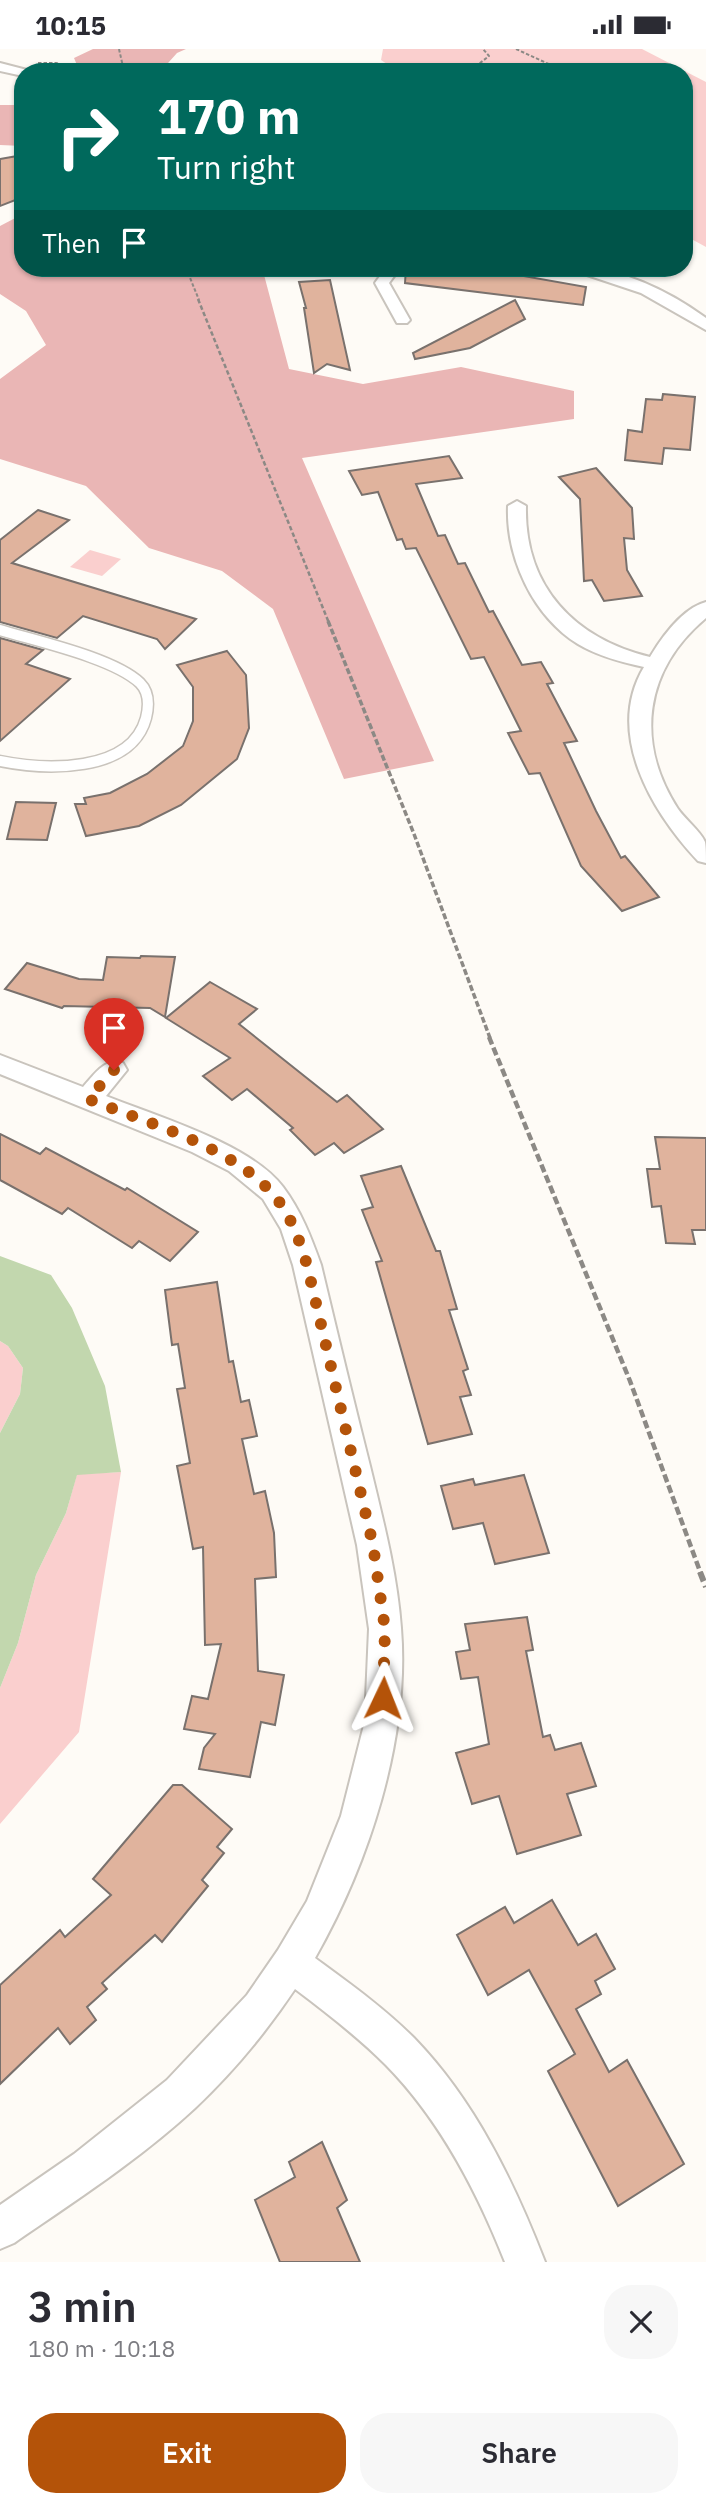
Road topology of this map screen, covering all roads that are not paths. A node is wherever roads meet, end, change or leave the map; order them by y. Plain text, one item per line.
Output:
1 (385, 277) edge
2 (609, 277) edge
3 (402, 320) dead end
4 (706, 325) edge
5 (517, 506) dead end
6 (706, 608) edge
7 (0, 630) edge
8 (655, 664) junction
9 (0, 761) edge
10 (706, 856) edge
11 (0, 1064) edge
12 (114, 1070) dead end
13 (88, 1099) junction
14 (291, 1963) junction
15 (0, 2229) edge
16 (525, 2262) edge

1 - 3 street
2 - 4 street
5 - 8 street
6 - 8 street
7 - 9 lane
8 - 10 street
11 - 13 street
12 - 13 street
13 - 14 street
14 - 15 street
14 - 16 street

